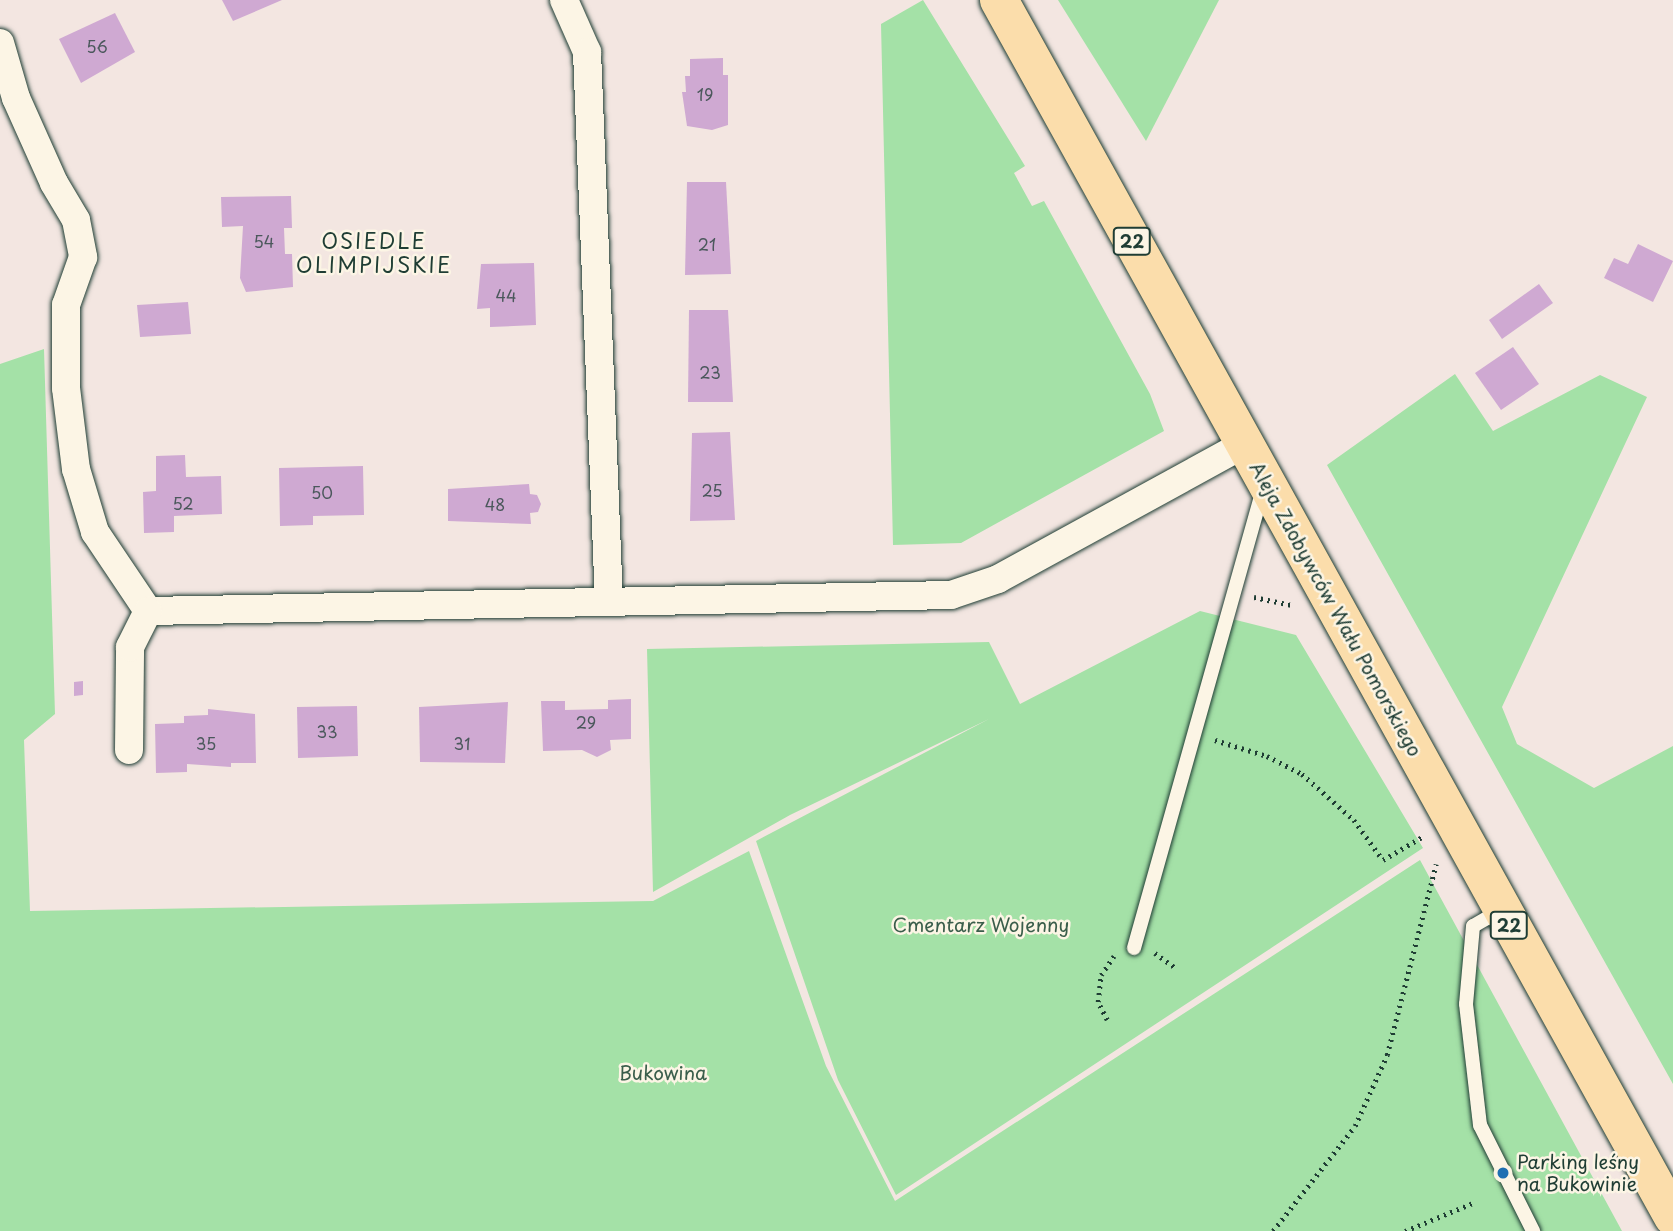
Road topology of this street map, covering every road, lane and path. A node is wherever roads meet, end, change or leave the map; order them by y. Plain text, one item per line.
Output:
1 (564, 0) edge
2 (999, 0) edge
3 (0, 43) edge
4 (1245, 444) junction
5 (1266, 482) junction
6 (1233, 593) junction
7 (609, 601) junction
8 (1292, 606) dead end
9 (148, 611) junction
10 (1194, 734) junction
11 (129, 750) dead end
12 (1422, 837) dead end
13 (1436, 864) dead end
14 (1501, 910) junction
15 (1134, 948) dead end
16 (1473, 1203) dead end
17 (1673, 1217) edge
18 (1273, 1231) edge
19 (1405, 1231) edge
20 (1533, 1231) edge

1 - 7 street
2 - 4 main road, Aleja Zdobywców Wału Pomorskiego / 22
3 - 9 street
4 - 5 main road, Aleja Zdobywców Wału Pomorskiego / 22
4 - 7 street
5 - 6 lane
5 - 14 main road, Aleja Zdobywców Wału Pomorskiego / 22
6 - 8 path
6 - 10 lane
7 - 9 street
9 - 11 street
10 - 12 path
10 - 15 lane
13 - 18 path
14 - 17 main road, Aleja Zdobywców Wału Pomorskiego / 22
14 - 20 lane
16 - 19 path

